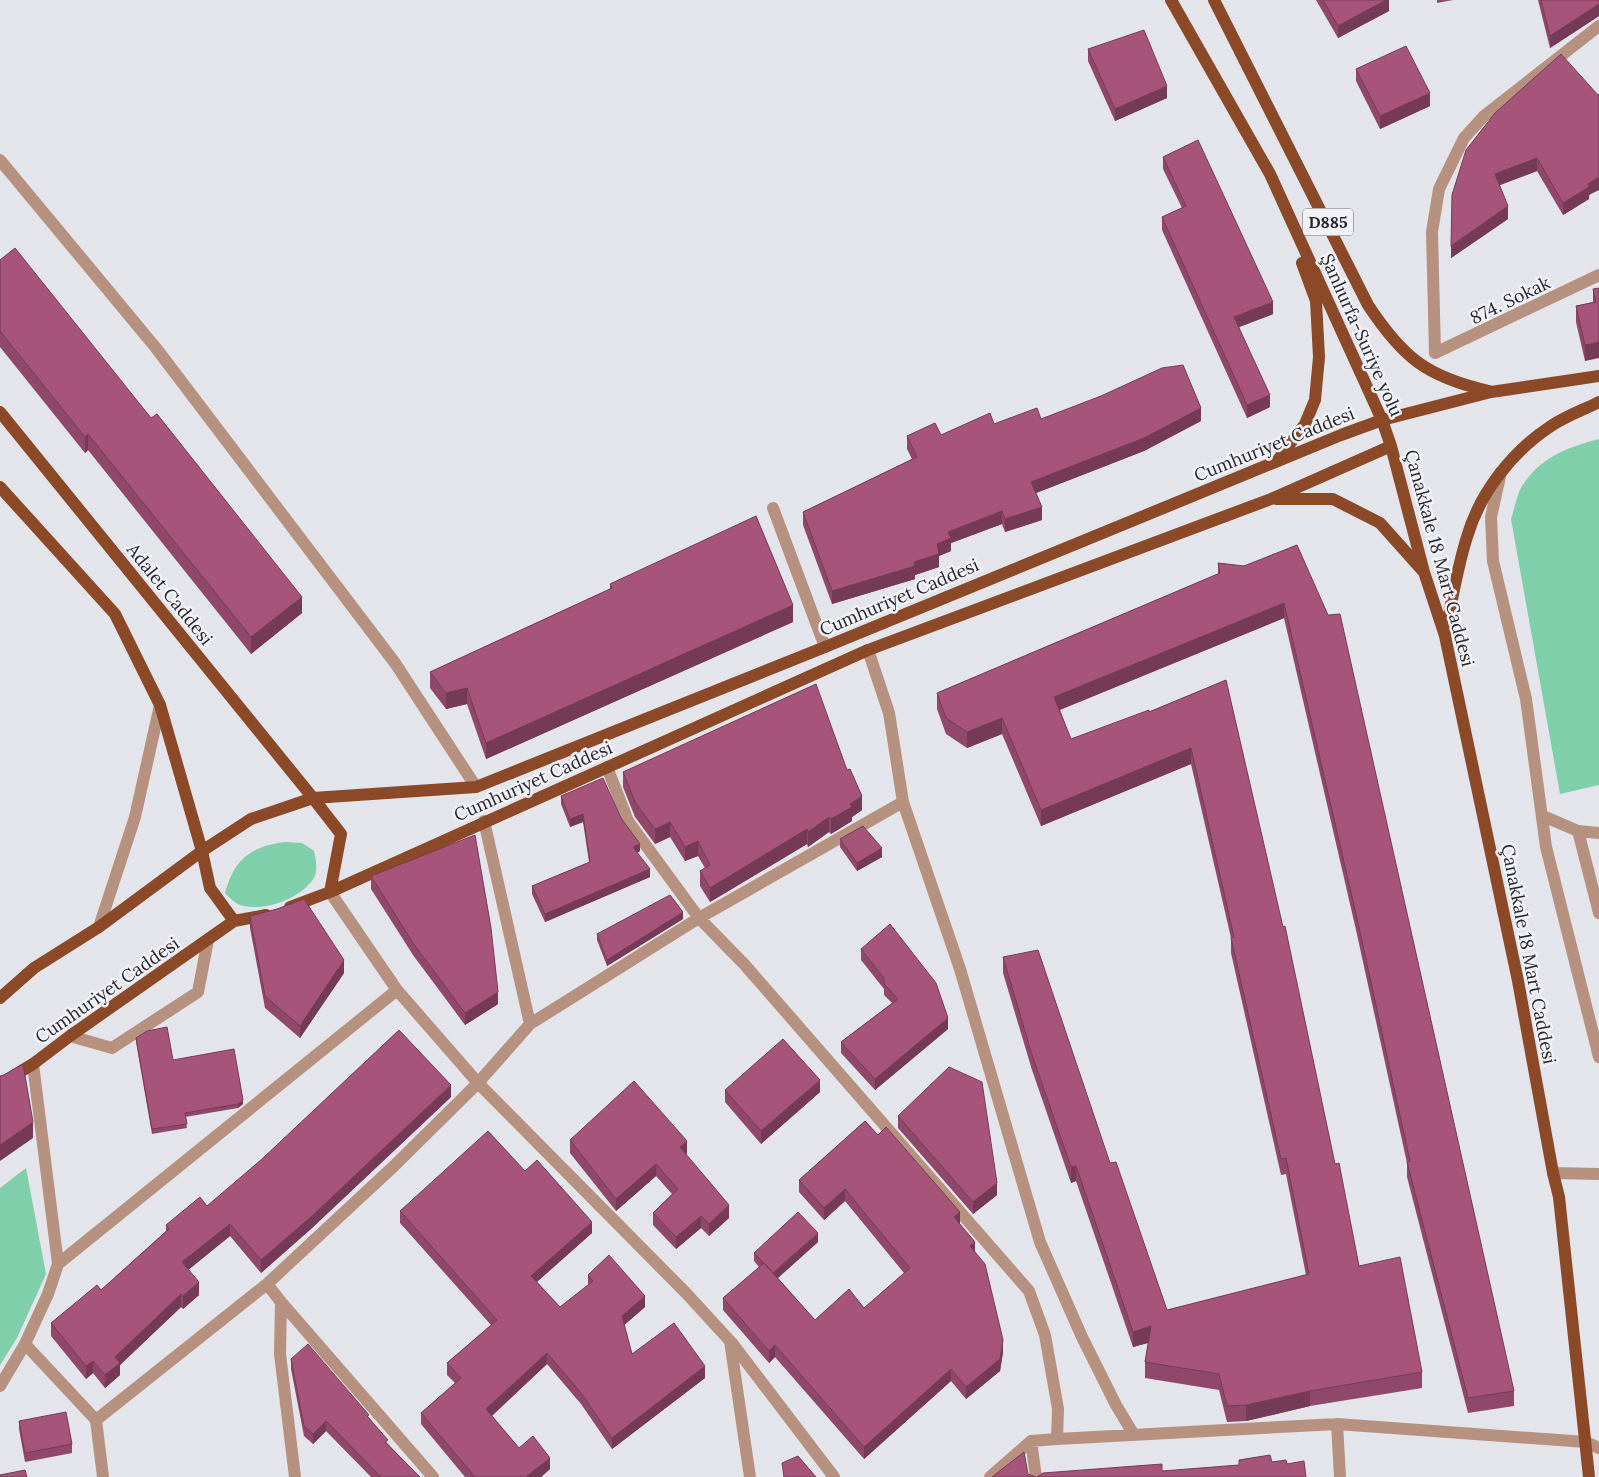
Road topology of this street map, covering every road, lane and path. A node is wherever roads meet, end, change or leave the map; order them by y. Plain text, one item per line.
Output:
1 (1172, 0) edge
2 (1214, 0) edge
3 (1599, 26) edge
4 (0, 160) edge
5 (1275, 185) junction
6 (1599, 275) edge
7 (1599, 376) edge
8 (1491, 392) junction
9 (1599, 402) edge
10 (0, 412) edge
11 (1382, 420) junction
12 (1391, 446) junction
13 (1276, 462) junction
14 (1501, 472) junction
15 (0, 487) edge
16 (1272, 499) junction
17 (773, 508) dead end
18 (1424, 572) junction
19 (1445, 636) junction
20 (826, 647) junction
21 (868, 650) junction
22 (160, 705) junction
23 (608, 767) junction
24 (476, 787) junction
25 (314, 798) junction
26 (903, 802) junction
27 (1543, 816) junction
28 (484, 821) junction
29 (1578, 831) junction
30 (1599, 834) edge
31 (202, 851) junction
32 (330, 892) junction
33 (1599, 913) edge
34 (699, 918) junction
35 (234, 921) junction
36 (99, 927) junction
37 (208, 940) junction
38 (397, 990) junction
39 (0, 998) edge
40 (530, 1024) junction
41 (70, 1036) junction
42 (1599, 1057) edge
43 (33, 1064) junction
44 (478, 1083) junction
45 (0, 1084) edge
46 (1553, 1173) junction
47 (1599, 1174) edge
48 (58, 1264) junction
49 (267, 1284) junction
50 (281, 1302) junction
51 (730, 1341) junction
52 (25, 1344) junction
53 (0, 1386) edge
54 (96, 1420) junction
55 (1337, 1424) junction
56 (1134, 1436) junction
57 (1057, 1439) junction
58 (1031, 1441) junction
59 (1586, 1442) junction
60 (1599, 1448) edge
61 (103, 1477) edge
62 (295, 1477) edge
63 (433, 1477) edge
64 (750, 1477) edge
65 (834, 1477) edge
66 (990, 1477) edge
67 (1036, 1477) edge
68 (1340, 1477) edge
69 (1588, 1477) edge

1 - 5 main road, D885
2 - 8 main road, D885
3 - 6 street, 874. Sokak
4 - 24 street
5 - 11 main road, Şanlıurfa-Suriye yolu / D885
5 - 13 main road
7 - 8 main road, D885
8 - 11 main road, Cumhuriyet Caddesi
9 - 14 main road
10 - 25 main road, Adalet Caddesi
11 - 12 main road, Şanlıurfa-Suriye yolu / D885
11 - 13 main road, Cumhuriyet Caddesi
12 - 16 main road, Cumhuriyet Caddesi
12 - 18 main road, Çanakkale 18 Mart Caddesi
13 - 20 main road, Cumhuriyet Caddesi
14 - 19 main road
14 - 27 street
15 - 22 main road
16 - 18 main road
16 - 21 main road, Cumhuriyet Caddesi
17 - 20 street
18 - 19 main road, Çanakkale 18 Mart Caddesi
19 - 46 main road, Çanakkale 18 Mart Caddesi
20 - 24 main road, Cumhuriyet Caddesi
21 - 23 main road, Cumhuriyet Caddesi
21 - 26 street
22 - 31 main road
22 - 36 street
23 - 28 main road, Cumhuriyet Caddesi
23 - 34 street
24 - 25 main road, Cumhuriyet Caddesi
25 - 31 main road
25 - 32 main road
26 - 34 street
26 - 56 street
27 - 29 street
27 - 42 street
28 - 32 main road, Cumhuriyet Caddesi
28 - 40 street
29 - 30 street
29 - 33 street
31 - 35 main road
31 - 36 main road
32 - 35 main road
32 - 38 street
34 - 40 street
34 - 57 street
35 - 37 main road, Cumhuriyet Caddesi
36 - 39 main road
37 - 41 main road, Cumhuriyet Caddesi
37 - 41 street
38 - 44 street
38 - 48 street
40 - 44 street
41 - 43 main road, Cumhuriyet Caddesi
43 - 45 main road, Cumhuriyet Caddesi
43 - 48 street
44 - 49 street
44 - 51 street
46 - 47 street
46 - 59 main road, Çanakkale 18 Mart Caddesi
48 - 52 street
49 - 50 street
49 - 54 street
50 - 62 street
50 - 63 street
51 - 64 street
51 - 65 street
52 - 53 street
52 - 54 street
54 - 61 street
55 - 56 street
55 - 59 street
55 - 68 street
56 - 57 street
57 - 58 street
58 - 66 street
58 - 67 street
59 - 60 street
59 - 69 main road, Çanakkale 18 Mart Caddesi

